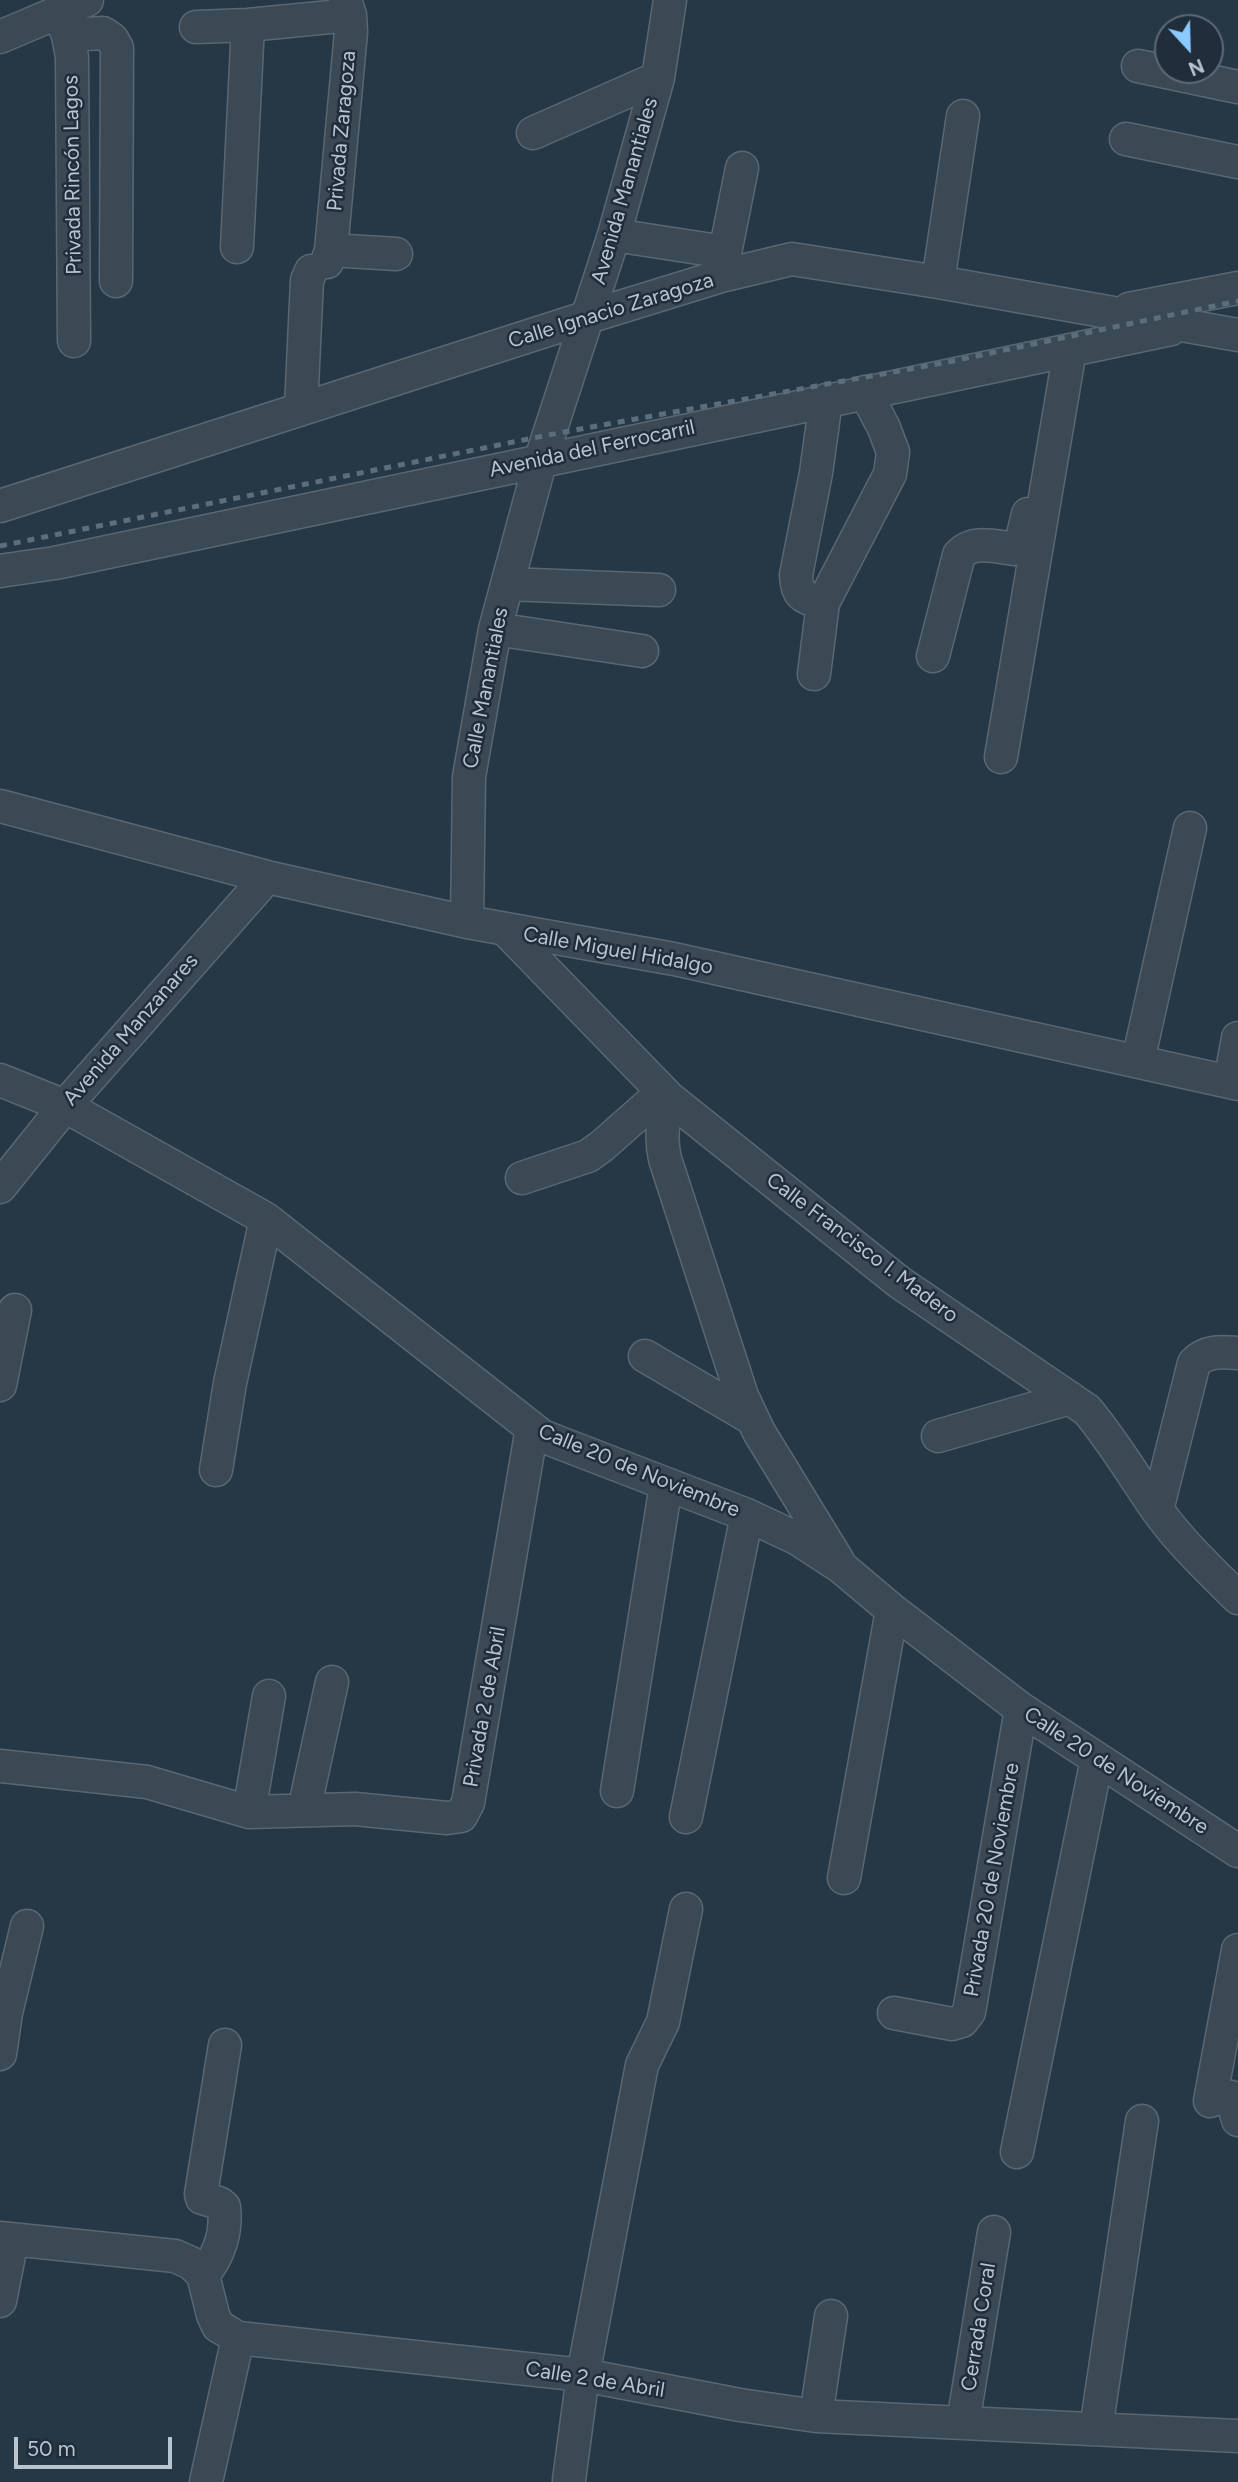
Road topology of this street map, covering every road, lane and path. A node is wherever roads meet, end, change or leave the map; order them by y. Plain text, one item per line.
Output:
1 (87, 0) edge
2 (670, 0) edge
3 (347, 7) edge
4 (63, 24) junction
5 (248, 25) junction
6 (196, 27) dead end
7 (0, 37) edge
8 (1138, 66) dead end
9 (658, 78) junction
10 (1238, 87) edge
11 (962, 116) dead end
12 (533, 133) dead end
13 (1126, 139) dead end
14 (1238, 162) edge
15 (741, 167) dead end
16 (614, 235) junction
17 (237, 247) dead end
18 (396, 254) dead end
19 (323, 261) junction
20 (723, 264) junction
21 (116, 281) dead end
22 (937, 282) junction
23 (1238, 289) edge
24 (1113, 313) junction
25 (588, 317) junction
26 (1184, 326) junction
27 (1238, 335) edge
28 (74, 341) dead end
29 (1061, 352) junction
30 (865, 392) junction
31 (826, 401) junction
32 (301, 408) junction
33 (541, 459) junction
34 (0, 506) edge
35 (0, 571) edge
36 (507, 584) junction
37 (660, 590) dead end
38 (823, 603) junction
39 (495, 629) junction
40 (642, 651) dead end
41 (933, 656) dead end
42 (814, 674) dead end
43 (1000, 757) dead end
44 (0, 806) edge
45 (1190, 828) dead end
46 (267, 877) junction
47 (467, 922) junction
48 (507, 931) junction
49 (1238, 1038) edge
50 (1138, 1061) junction
51 (0, 1080) edge
52 (1234, 1083) edge
53 (666, 1095) junction
54 (65, 1105) junction
55 (522, 1178) dead end
56 (0, 1187) edge
57 (266, 1219) junction
58 (15, 1310) dead end
59 (1238, 1353) edge
60 (645, 1356) dead end
61 (0, 1385) edge
62 (1070, 1398) junction
63 (751, 1418) junction
64 (532, 1428) junction
65 (938, 1436) dead end
66 (216, 1470) dead end
67 (666, 1485) junction
68 (1157, 1510) junction
69 (747, 1515) junction
70 (841, 1567) junction
71 (1238, 1598) edge
72 (892, 1610) junction
73 (331, 1682) dead end
74 (269, 1696) dead end
75 (1021, 1709) junction
76 (1097, 1759) junction
77 (0, 1766) edge
78 (617, 1791) dead end
79 (304, 1810) junction
80 (249, 1812) junction
81 (686, 1817) dead end
82 (1238, 1851) edge
83 (844, 1878) dead end
84 (686, 1909) dead end
85 (27, 1926) dead end
86 (1238, 1950) edge
87 (894, 2013) dead end
88 (225, 2045) dead end
89 (0, 2054) edge
90 (1226, 2102) edge
91 (1142, 2121) dead end
92 (1017, 2152) dead end
93 (994, 2232) dead end
94 (6, 2239) edge
95 (203, 2275) junction
96 (0, 2301) edge
97 (831, 2316) dead end
98 (238, 2338) junction
99 (583, 2375) junction
100 (816, 2416) junction
101 (963, 2423) junction
102 (1096, 2428) junction
103 (1238, 2436) edge
104 (569, 2480) dead end
105 (206, 2482) edge

1 - 4 street
2 - 9 street, Avenida Manantiales
3 - 5 street
3 - 19 street, Privada Zaragoza
4 - 7 street
4 - 21 street
4 - 28 street, Privada Rincón Lagos
5 - 6 street
5 - 17 street
8 - 10 street
9 - 12 street
9 - 16 street, Avenida Manantiales
11 - 22 street
13 - 14 street
15 - 20 street
16 - 20 street
16 - 25 street, Avenida Manantiales
18 - 19 street
19 - 32 street, Privada Zaragoza
20 - 22 street, Calle Ignacio Zaragoza
20 - 25 street, Calle Ignacio Zaragoza
22 - 24 street, Calle Ignacio Zaragoza
23 - 24 street
24 - 26 street, Calle Ignacio Zaragoza
25 - 32 street, Calle Ignacio Zaragoza
25 - 33 street, Avenida Manantiales
26 - 27 street, Calle Ignacio Zaragoza
26 - 29 street, Avenida del Ferrocarril
29 - 30 street, Avenida del Ferrocarril
29 - 41 street
29 - 43 street
30 - 31 street, Avenida del Ferrocarril
30 - 38 street
31 - 33 street, Avenida del Ferrocarril
31 - 38 street
32 - 34 street, Calle Ignacio Zaragoza
33 - 35 street, Avenida del Ferrocarril
33 - 36 street, Calle Manantiales
36 - 37 street
36 - 39 street, Calle Manantiales
38 - 42 street
39 - 40 street
39 - 47 street, Calle Manantiales
44 - 46 street, Calle Miguel Hidalgo
45 - 50 street
46 - 47 street, Calle Miguel Hidalgo
46 - 54 street, Avenida Manzanares
47 - 48 street, Calle Miguel Hidalgo
48 - 50 street, Calle Miguel Hidalgo
48 - 53 street, Calle Francisco I. Madero
49 - 52 street
50 - 52 street, Calle Miguel Hidalgo
51 - 54 street, Calle 20 de Noviembre
53 - 55 street
53 - 62 street, Calle Francisco I. Madero
53 - 63 street
54 - 56 street, Avenida Manzanares
54 - 57 street, Calle 20 de Noviembre
57 - 64 street, Calle 20 de Noviembre
57 - 66 street
58 - 61 street
59 - 68 street
60 - 63 street
62 - 65 street
62 - 68 street, Calle Francisco I. Madero
63 - 70 street
64 - 67 street, Calle 20 de Noviembre
64 - 79 street, Privada 2 de Abril
67 - 69 street, Calle 20 de Noviembre
67 - 78 street
68 - 71 street, Calle Francisco I. Madero
69 - 70 street, Calle 20 de Noviembre
69 - 81 street
70 - 72 street, Calle 20 de Noviembre
72 - 75 street, Calle 20 de Noviembre
72 - 83 street
73 - 79 street
74 - 80 street
75 - 76 street, Calle 20 de Noviembre
75 - 87 street, Privada 20 de Noviembre
76 - 82 street, Calle 20 de Noviembre
76 - 92 street
77 - 80 street, Privada 2 de Abril
79 - 80 street, Privada 2 de Abril
84 - 99 street
85 - 89 street
86 - 90 street
88 - 95 street
91 - 102 street
93 - 101 street, Cerrada Coral
94 - 95 street
94 - 96 street
95 - 98 street
97 - 100 street
98 - 99 street, Calle 2 de Abril
98 - 105 street
99 - 100 street, Calle 2 de Abril
99 - 104 street
100 - 101 street, Calle 2 de Abril
101 - 102 street, Calle 2 de Abril
102 - 103 street, Calle 2 de Abril

